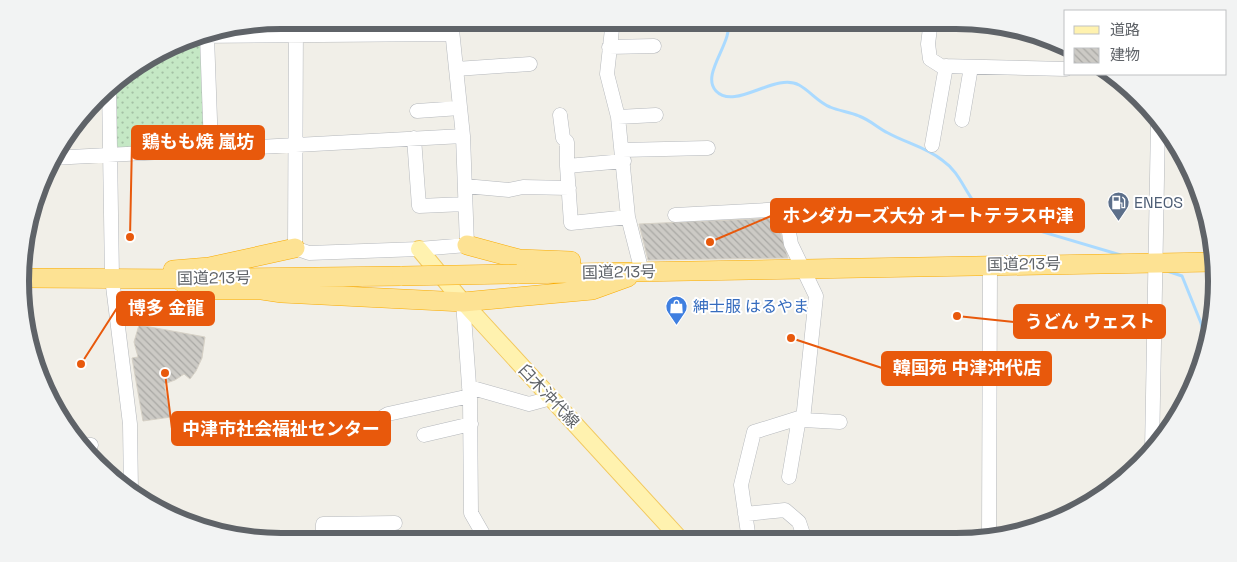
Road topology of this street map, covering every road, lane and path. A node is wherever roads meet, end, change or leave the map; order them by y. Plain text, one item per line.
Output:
1 (296, 29) edge
2 (417, 29) edge
3 (452, 29) edge
4 (611, 29) edge
5 (930, 29) edge
6 (221, 36) edge
7 (296, 36) junction
8 (201, 42) edge
9 (654, 46) dead end
10 (609, 47) junction
11 (530, 64) dead end
12 (946, 66) junction
13 (971, 67) junction
14 (456, 69) junction
15 (1064, 69) edge
16 (109, 97) edge
17 (460, 108) junction
18 (417, 111) dead end
19 (560, 115) dead end
20 (656, 115) dead end
21 (618, 117) junction
22 (962, 120) dead end
23 (1158, 130) edge
24 (463, 136) junction
25 (414, 138) junction
26 (296, 144) junction
27 (932, 144) dead end
28 (211, 148) junction
29 (708, 148) dead end
30 (111, 154) junction
31 (623, 155) junction
32 (62, 157) edge
33 (567, 166) junction
34 (465, 186) junction
35 (569, 188) junction
36 (465, 204) junction
37 (675, 214) dead end
38 (628, 217) junction
39 (467, 244) junction
40 (295, 248) junction
41 (419, 249) junction
42 (1156, 262) junction
43 (1208, 262) edge
44 (990, 265) junction
45 (804, 269) junction
46 (642, 272) junction
47 (29, 278) edge
48 (112, 278) junction
49 (178, 279) junction
50 (463, 302) junction
51 (470, 391) junction
52 (551, 398) junction
53 (801, 419) junction
54 (840, 422) dead end
55 (371, 424) dead end
56 (470, 424) junction
57 (424, 435) dead end
58 (1152, 440) edge
59 (790, 476) dead end
60 (131, 484) edge
61 (745, 514) junction
62 (395, 522) dead end
63 (989, 531) edge
64 (323, 533) edge
65 (483, 533) edge
66 (675, 533) edge
67 (748, 533) edge
68 (803, 533) edge

1 - 7 street
2 - 7 street
3 - 14 street
4 - 10 street
5 - 12 street
6 - 7 street
7 - 26 street
8 - 28 street
9 - 10 street
10 - 21 street
11 - 14 street
12 - 13 street
12 - 27 street
13 - 15 street
13 - 22 street
14 - 17 street
16 - 30 street
17 - 18 street
17 - 24 street
19 - 33 street
20 - 21 street
21 - 31 street
23 - 42 street
24 - 25 street
24 - 34 street
25 - 26 street
25 - 36 street
26 - 28 street
26 - 40 street
28 - 30 street
29 - 31 street
30 - 32 street
30 - 48 street
31 - 33 street
31 - 38 street
33 - 35 street
34 - 35 street
34 - 36 street
35 - 38 street
36 - 39 street
37 - 45 street
38 - 46 street
39 - 41 street
39 - 46 highway
40 - 41 street
40 - 48 highway
41 - 50 main road, 臼木沖代線
42 - 43 highway, 国道213号
42 - 44 highway, 国道213号
42 - 58 street
44 - 45 highway, 国道213号
44 - 63 street
45 - 46 highway, 国道213号
45 - 53 street
46 - 49 highway, 国道213号, bridge
46 - 50 highway
47 - 48 highway, 国道213号
48 - 49 highway, 国道213号
48 - 60 street
49 - 50 highway
50 - 51 street
50 - 52 main road, 臼木沖代線
51 - 52 street
51 - 55 street
51 - 56 street
52 - 66 main road, 臼木沖代線
53 - 54 street
53 - 59 street
53 - 61 street
56 - 57 street
56 - 65 street
61 - 67 street
61 - 68 street
62 - 64 street

